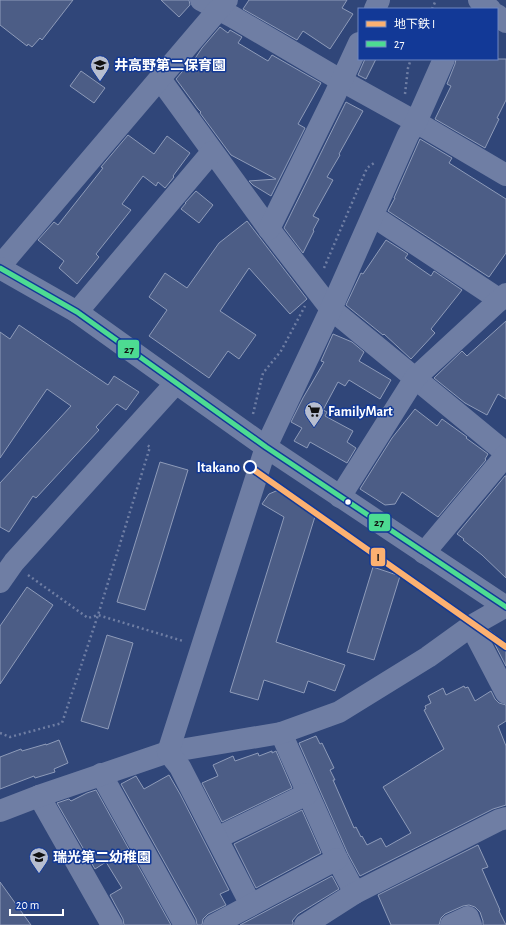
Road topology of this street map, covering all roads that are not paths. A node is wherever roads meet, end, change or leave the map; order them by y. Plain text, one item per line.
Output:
1 (479, 0) edge
2 (216, 3) edge
3 (489, 8) edge
4 (498, 16) edge
5 (506, 22) edge
6 (358, 45) edge
7 (443, 60) edge
8 (160, 79) junction
9 (342, 80) junction
10 (410, 118) junction
11 (212, 152) junction
12 (504, 170) edge
13 (373, 216) junction
14 (269, 230) junction
15 (0, 267) edge
16 (503, 297) edge
17 (331, 309) junction
18 (77, 312) junction
19 (415, 378) junction
20 (176, 383) junction
21 (266, 447) junction
22 (506, 454) edge
23 (340, 497) junction
24 (424, 553) junction
25 (12, 562) edge
26 (0, 582) edge
27 (506, 607) edge
28 (471, 626) junction
29 (506, 693) edge
30 (281, 733) junction
31 (168, 752) junction
32 (102, 774) junction
33 (307, 794) junction
34 (39, 796) junction
35 (0, 810) edge
36 (506, 818) edge
37 (217, 838) junction
38 (337, 859) junction
39 (355, 893) junction
40 (246, 914) edge
41 (308, 924) edge
42 (112, 925) edge
43 (185, 925) edge
44 (214, 925) edge
45 (451, 925) edge
46 (471, 925) edge

1 - 3 street
2 - 8 street
2 - 9 street
4 - 5 street
6 - 9 street
7 - 10 street
8 - 11 street
8 - 15 street
9 - 10 street
9 - 14 street
10 - 12 street
10 - 13 street
11 - 14 street
11 - 18 street
13 - 16 street
13 - 17 street
14 - 17 street
15 - 18 street
16 - 19 street
17 - 19 street
17 - 21 street
18 - 20 street
19 - 22 street
19 - 23 street
20 - 21 street
20 - 25 street
21 - 23 street
21 - 31 street
22 - 24 street
23 - 24 street
24 - 27 street
25 - 26 street
27 - 28 street
28 - 29 street
28 - 30 street
30 - 31 street
30 - 33 street
31 - 32 street
31 - 37 street
32 - 34 street
32 - 43 street
33 - 37 street
33 - 38 street
34 - 35 street
34 - 42 street
36 - 39 street
37 - 40 street
38 - 39 street
38 - 40 street
39 - 41 street
40 - 44 street
45 - 46 street

